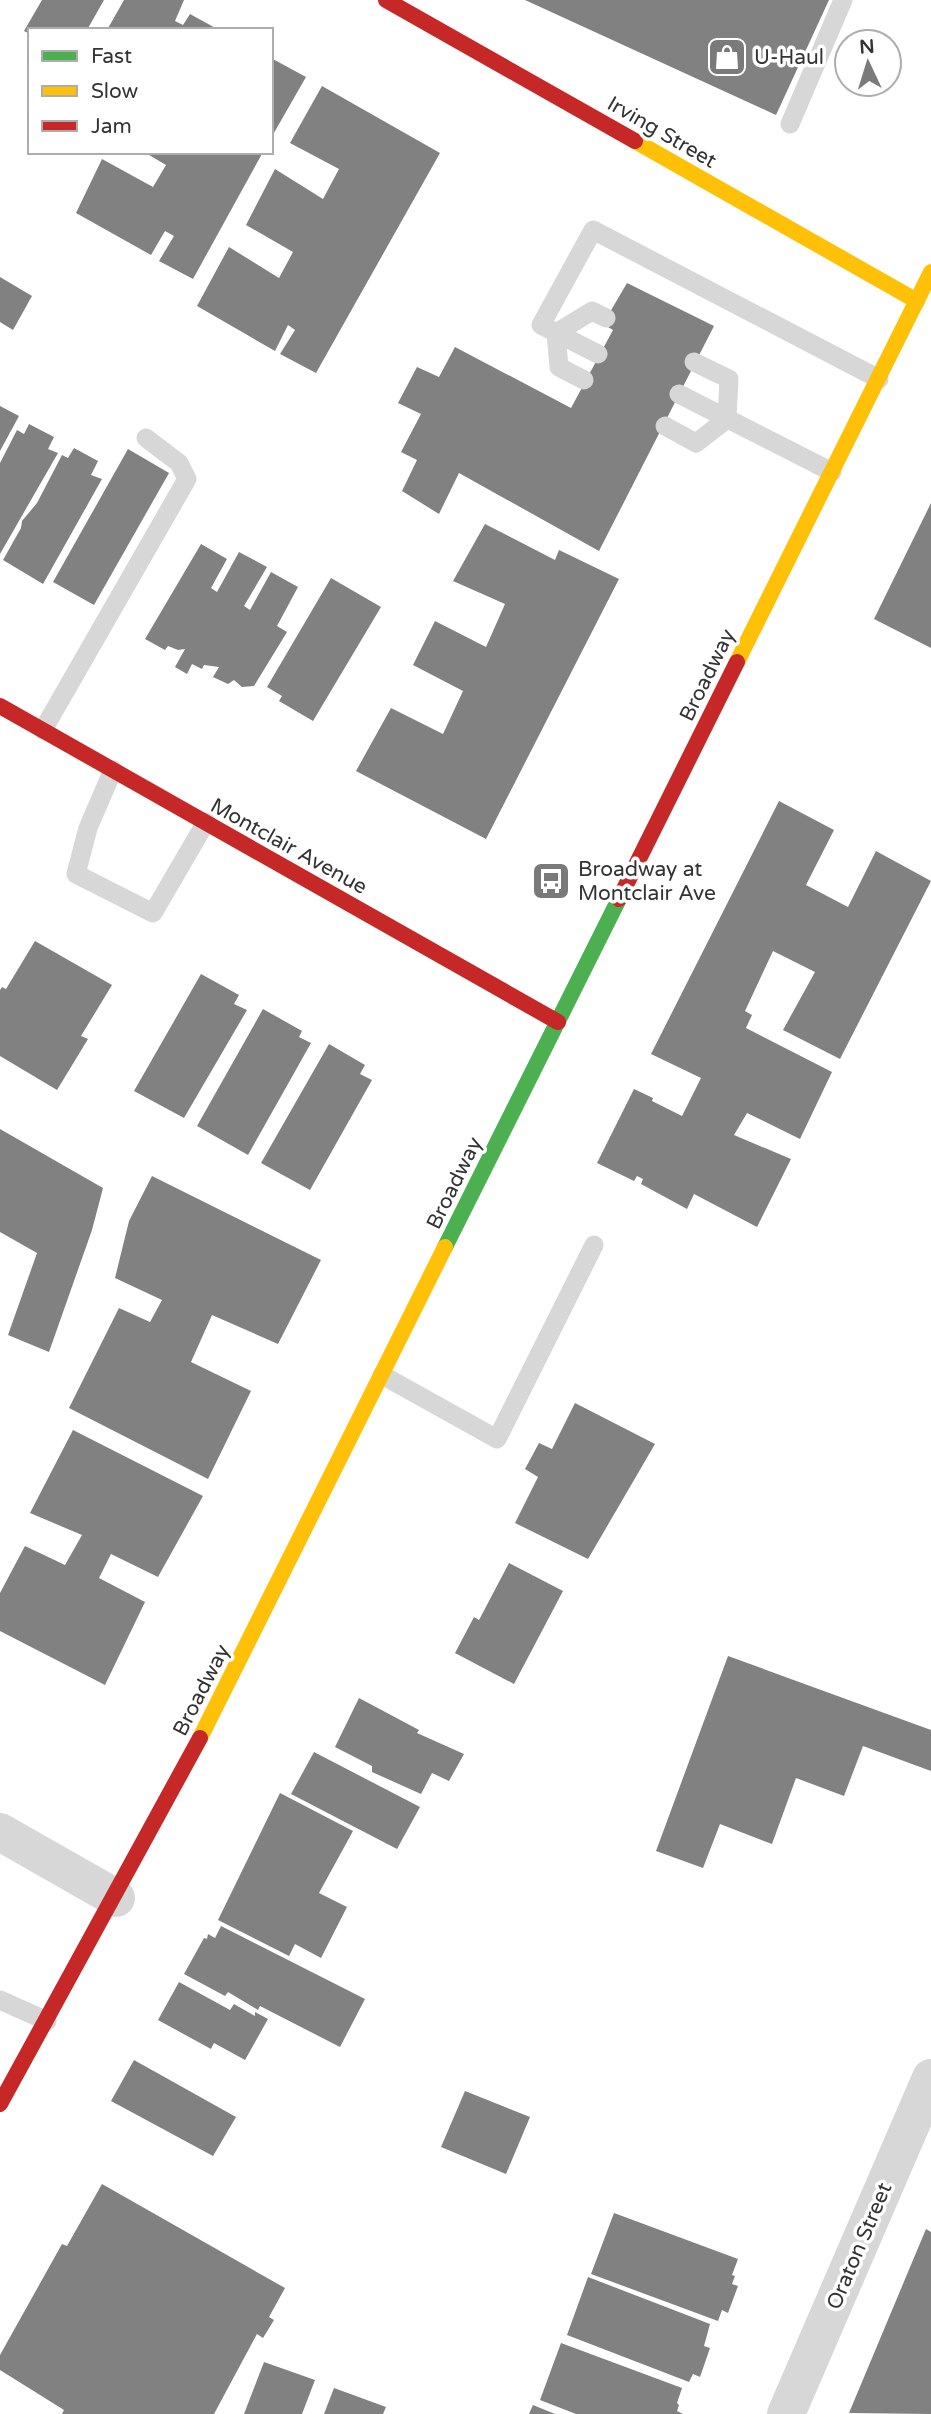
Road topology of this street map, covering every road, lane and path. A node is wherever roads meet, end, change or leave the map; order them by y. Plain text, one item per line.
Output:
1 (386, 0) edge
2 (843, 0) edge
3 (790, 124) dead end
4 (931, 272) edge
5 (918, 301) junction
6 (606, 318) dead end
7 (556, 333) junction
8 (598, 354) dead end
9 (694, 362) dead end
10 (879, 379) junction
11 (584, 380) dead end
12 (679, 394) dead end
13 (727, 419) junction
14 (665, 426) dead end
15 (146, 438) dead end
16 (832, 472) junction
17 (0, 706) edge
18 (44, 730) junction
19 (113, 770) junction
20 (206, 822) junction
21 (558, 1022) junction
22 (594, 1245) dead end
23 (382, 1375) junction
24 (0, 1832) edge
25 (116, 1898) junction
26 (0, 2000) edge
27 (47, 2021) junction
28 (931, 2078) edge
29 (0, 2104) edge
30 (786, 2414) edge

1 - 5 main road, Irving Street
2 - 3 lane
4 - 5 main road, Broadway
5 - 10 main road, Broadway
6 - 7 lane
7 - 8 lane
7 - 10 lane
7 - 11 lane
9 - 13 lane
10 - 16 main road, Broadway
12 - 13 lane
13 - 14 lane
13 - 16 lane
15 - 18 lane
16 - 21 main road, Broadway
17 - 18 main road, Montclair Avenue
18 - 19 main road, Montclair Avenue
19 - 20 main road, Montclair Avenue
19 - 20 lane
20 - 21 main road, Montclair Avenue
21 - 23 main road, Broadway
22 - 23 lane
23 - 25 main road, Broadway
24 - 25 street
25 - 27 main road, Broadway
26 - 27 lane
27 - 29 main road, Broadway
28 - 30 street, Oraton Street

